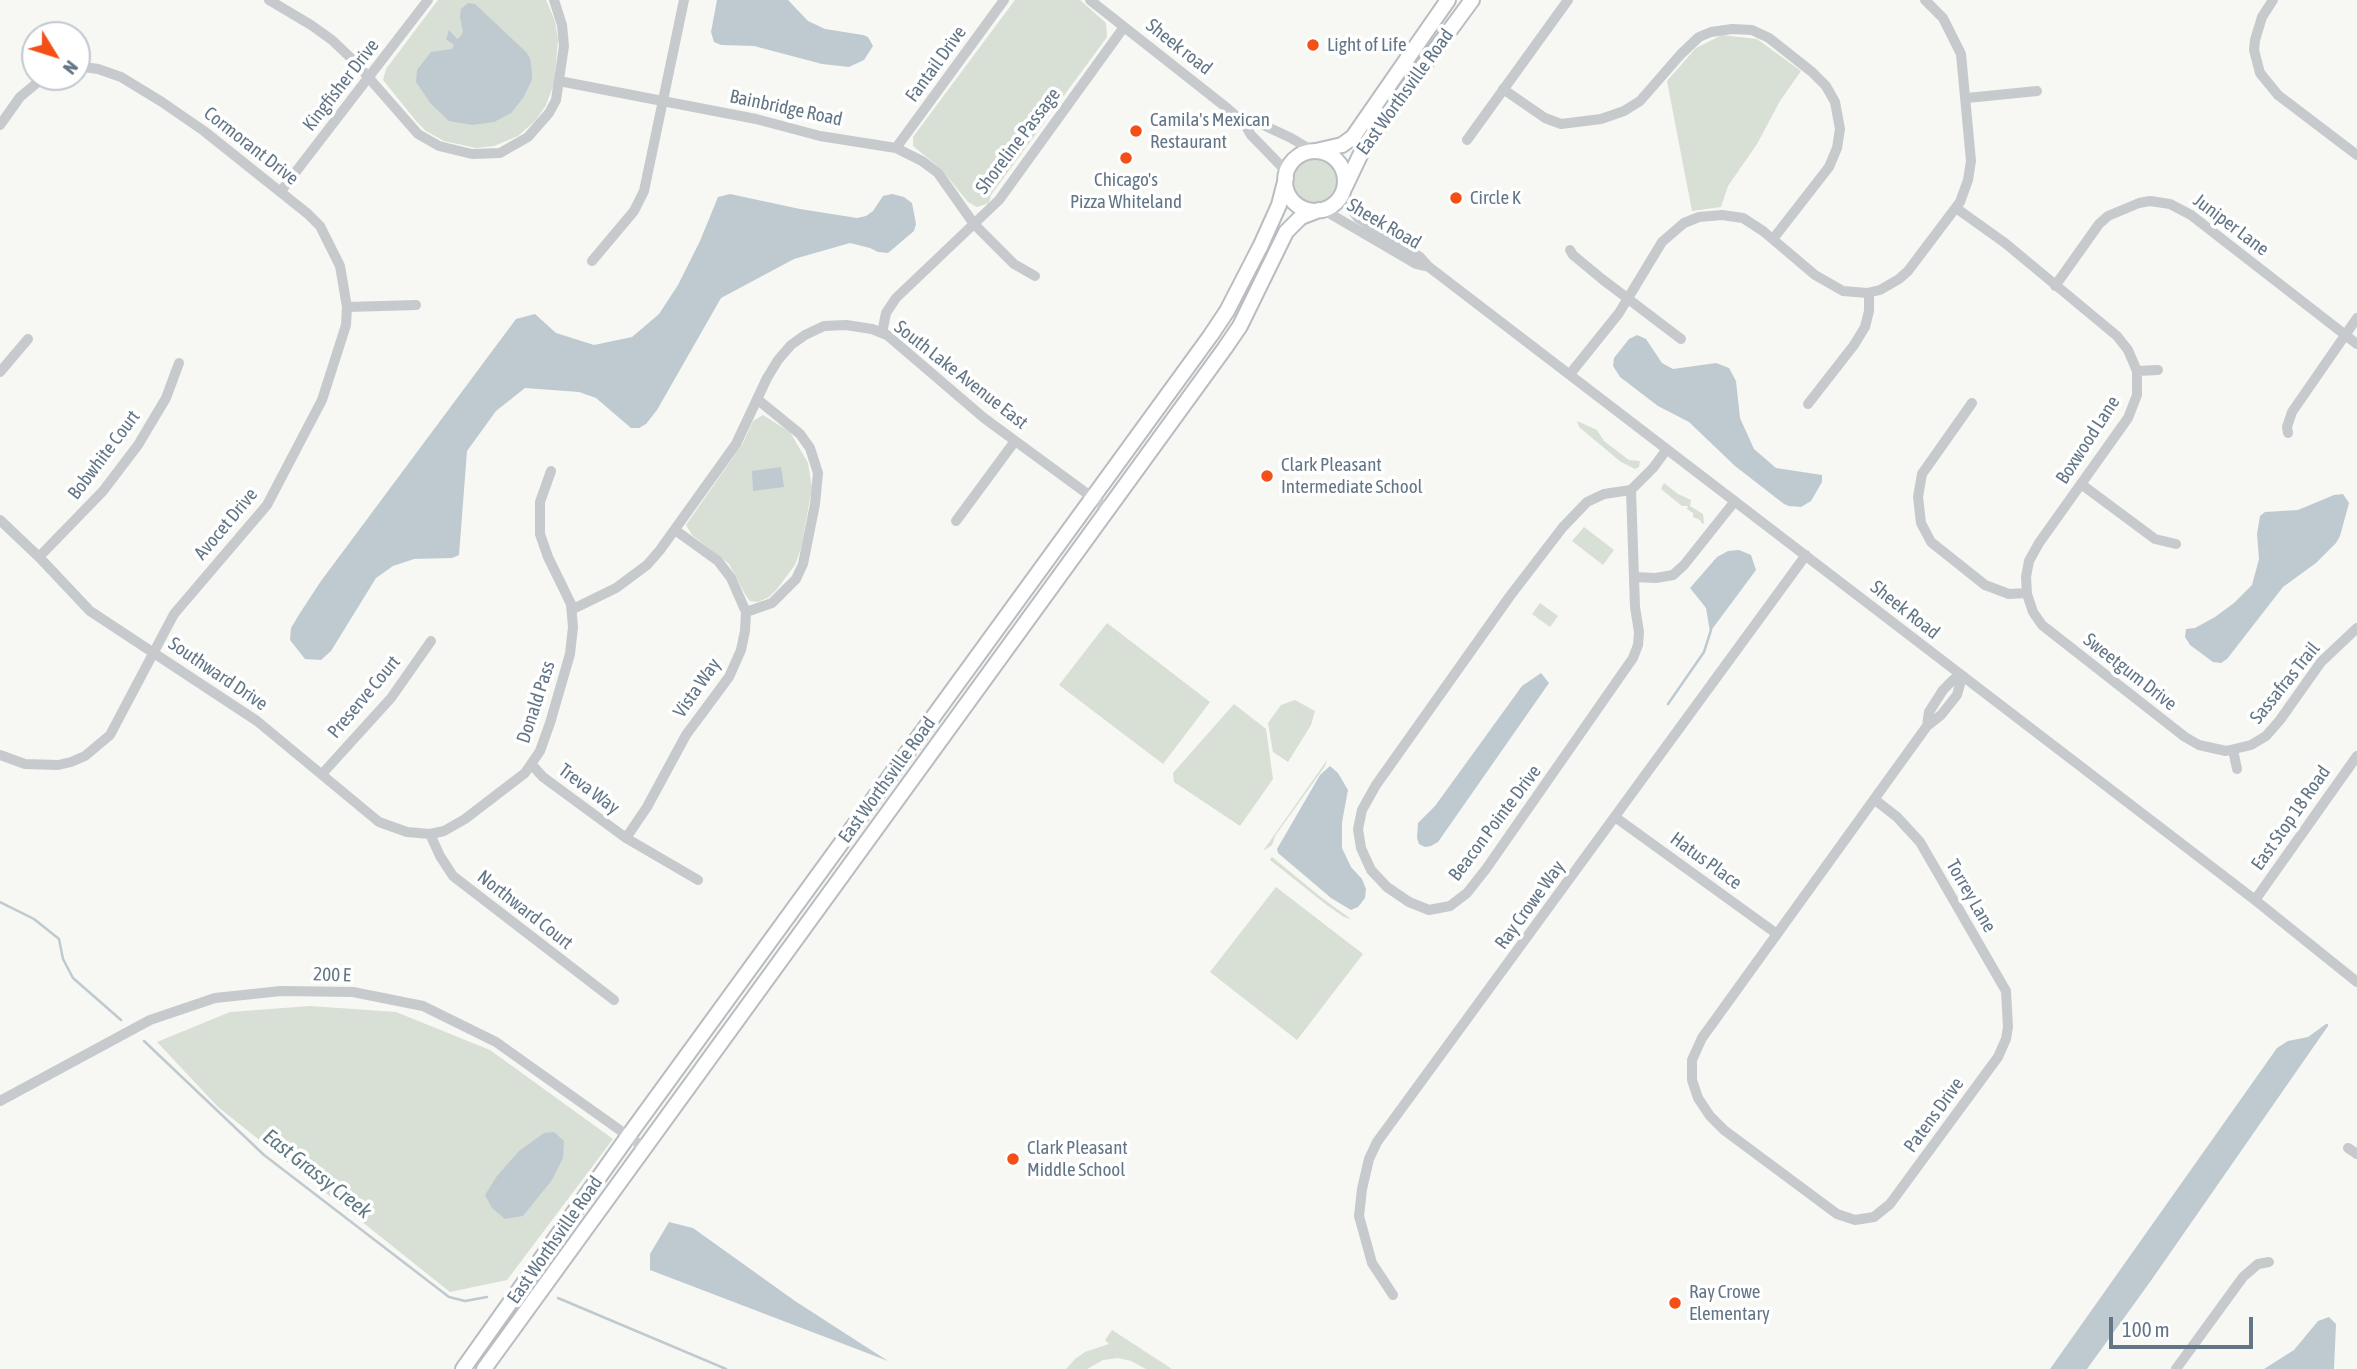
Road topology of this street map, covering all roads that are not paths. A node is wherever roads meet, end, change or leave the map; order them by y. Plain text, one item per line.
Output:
1 (269, 0) edge
2 (428, 0) edge
3 (554, 0) edge
4 (684, 0) edge
5 (1004, 0) edge
6 (1090, 0) edge
7 (1448, 0) edge
8 (1472, 0) edge
9 (1568, 0) edge
10 (1925, 0) edge
11 (2273, 0) edge
12 (1124, 27) junction
13 (91, 68) edge
14 (368, 79) junction
15 (559, 81) junction
16 (1503, 89) junction
17 (27, 91) edge
18 (2037, 91) dead end
19 (1967, 98) junction
20 (663, 101) junction
21 (1244, 123) junction
22 (0, 125) edge
23 (1467, 140) dead end
24 (896, 148) junction
25 (1314, 151) junction
26 (2357, 155) edge
27 (1287, 175) junction
28 (281, 191) junction
29 (1343, 191) junction
30 (1956, 208) junction
31 (1321, 210) junction
32 (974, 224) junction
33 (1773, 239) junction
34 (1570, 250) dead end
35 (592, 261) dead end
36 (1429, 267) junction
37 (1035, 276) dead end
38 (2055, 286) junction
39 (1869, 293) junction
40 (1628, 300) junction
41 (416, 305) dead end
42 (347, 307) junction
43 (2357, 318) edge
44 (882, 333) junction
45 (2345, 335) junction
46 (28, 339) dead end
47 (1681, 339) dead end
48 (2357, 344) edge
49 (179, 363) dead end
50 (2158, 369) dead end
51 (2137, 371) junction
52 (0, 372) edge
53 (1570, 374) junction
54 (757, 399) junction
55 (1972, 402) dead end
56 (1808, 404) dead end
57 (2288, 433) dead end
58 (1015, 440) junction
59 (1667, 449) junction
60 (551, 471) dead end
61 (2081, 484) junction
62 (1631, 490) junction
63 (1092, 498) junction
64 (1735, 501) junction
65 (1108, 509) junction
66 (0, 520) edge
67 (956, 521) dead end
68 (675, 530) junction
69 (2176, 544) dead end
70 (1806, 555) junction
71 (39, 556) junction
72 (1634, 577) junction
73 (2027, 593) junction
74 (573, 609) junction
75 (746, 612) junction
76 (2357, 628) edge
77 (431, 641) dead end
78 (153, 652) junction
79 (1962, 677) junction
80 (2233, 750) junction
81 (0, 755) edge
82 (2357, 756) edge
83 (532, 765) junction
84 (2237, 769) dead end
85 (322, 774) junction
86 (1874, 799) junction
87 (1615, 817) junction
88 (430, 834) junction
89 (626, 838) junction
90 (698, 880) dead end
91 (2255, 900) junction
92 (1777, 934) junction
93 (2357, 982) edge
94 (614, 1000) dead end
95 (2008, 1027) joint
96 (0, 1101) edge
97 (629, 1135) junction
98 (645, 1148) junction
99 (2269, 1262) dead end
100 (1393, 1295) dead end
101 (463, 1369) edge
102 (484, 1369) edge
103 (2176, 1369) edge

1 - 14 street
2 - 14 street, Kingfisher Drive
3 - 15 street
4 - 20 street
5 - 24 street, Fantail Drive
6 - 12 street, Sheek road
7 - 25 main road, East Worthsville Road
8 - 29 main road, East Worthsville Road
9 - 16 street
10 - 19 street
11 - 26 street
12 - 21 street, Sheek road
12 - 32 street, Shoreline Passage
13 - 28 street, Cormorant Drive
14 - 15 street
14 - 28 street, Kingfisher Drive
15 - 20 street, Bainbridge Road
16 - 23 street
16 - 33 street
17 - 22 street
18 - 19 street
19 - 30 street
20 - 24 street, Bainbridge Road
20 - 35 street
21 - 25 street, Sheek road
21 - 27 street, Sheek road
24 - 32 street, Bainbridge Road
25 - 27 main road
25 - 29 main road
27 - 31 main road
27 - 63 main road, East Worthsville Road
28 - 42 street, Cormorant Drive
29 - 31 main road
29 - 36 street, Sheek Road
30 - 38 street
30 - 39 street
31 - 36 street, Sheek Road
31 - 65 main road, East Worthsville Road
32 - 37 street, Bainbridge Road
32 - 44 street, Shoreline Passage
33 - 39 street
33 - 40 street
34 - 40 street
36 - 53 street, Sheek Road
38 - 45 street, Juniper Lane
38 - 51 street
39 - 56 street
40 - 47 street
40 - 53 street
41 - 42 street
42 - 78 street, Avocet Drive
43 - 45 street
44 - 54 street, South Lake Avenue East
44 - 58 street, South Lake Avenue East
45 - 48 street, Juniper Lane
45 - 57 street
46 - 52 street
49 - 71 street, Bobwhite Court
50 - 51 street
51 - 61 street, Boxwood Lane
53 - 59 street, Sheek Road
54 - 68 street, South Lake Avenue East
54 - 75 street
55 - 73 street
58 - 63 street, South Lake Avenue East
58 - 67 street
59 - 62 street
59 - 64 street, Sheek Road
60 - 74 street
61 - 69 street
61 - 73 street, Boxwood Lane
62 - 72 street, Beacon Pointe Drive
62 - 72 street, Beacon Pointe Drive
63 - 65 street, South Lake Avenue East
63 - 97 main road, East Worthsville Road
64 - 70 street, Sheek Road
64 - 72 street
65 - 98 main road, East Worthsville Road
66 - 71 street, Southward Drive
68 - 74 street, South Lake Avenue East
68 - 75 street
70 - 79 street, Sheek Road
70 - 87 street, Ray Crowe Way
71 - 78 street, Southward Drive
73 - 80 street, Sweetgum Drive
74 - 83 street, Donald Pass
75 - 89 street, Vista Way
76 - 80 street, Sassafras Trail
77 - 85 street, Preserve Court
78 - 81 street, Avocet Drive
78 - 85 street, Southward Drive
79 - 86 street
79 - 91 street, Sheek Road
80 - 84 street
82 - 91 street, East Stop 18 Road
83 - 88 street, Donald Pass
83 - 89 street, Treva Way
85 - 88 street, Southward Drive
86 - 92 street
86 - 95 street, Torrey Lane
87 - 92 street, Hatus Place
87 - 100 street, Ray Crowe Way
88 - 94 street, Northward Court
89 - 90 street, Treva Way
91 - 93 street, Sheek Road
92 - 95 street, Patens Drive
96 - 97 street, 200 E
97 - 98 street, 200 E
97 - 101 main road, East Worthsville Road
98 - 102 main road, East Worthsville Road
99 - 103 street

